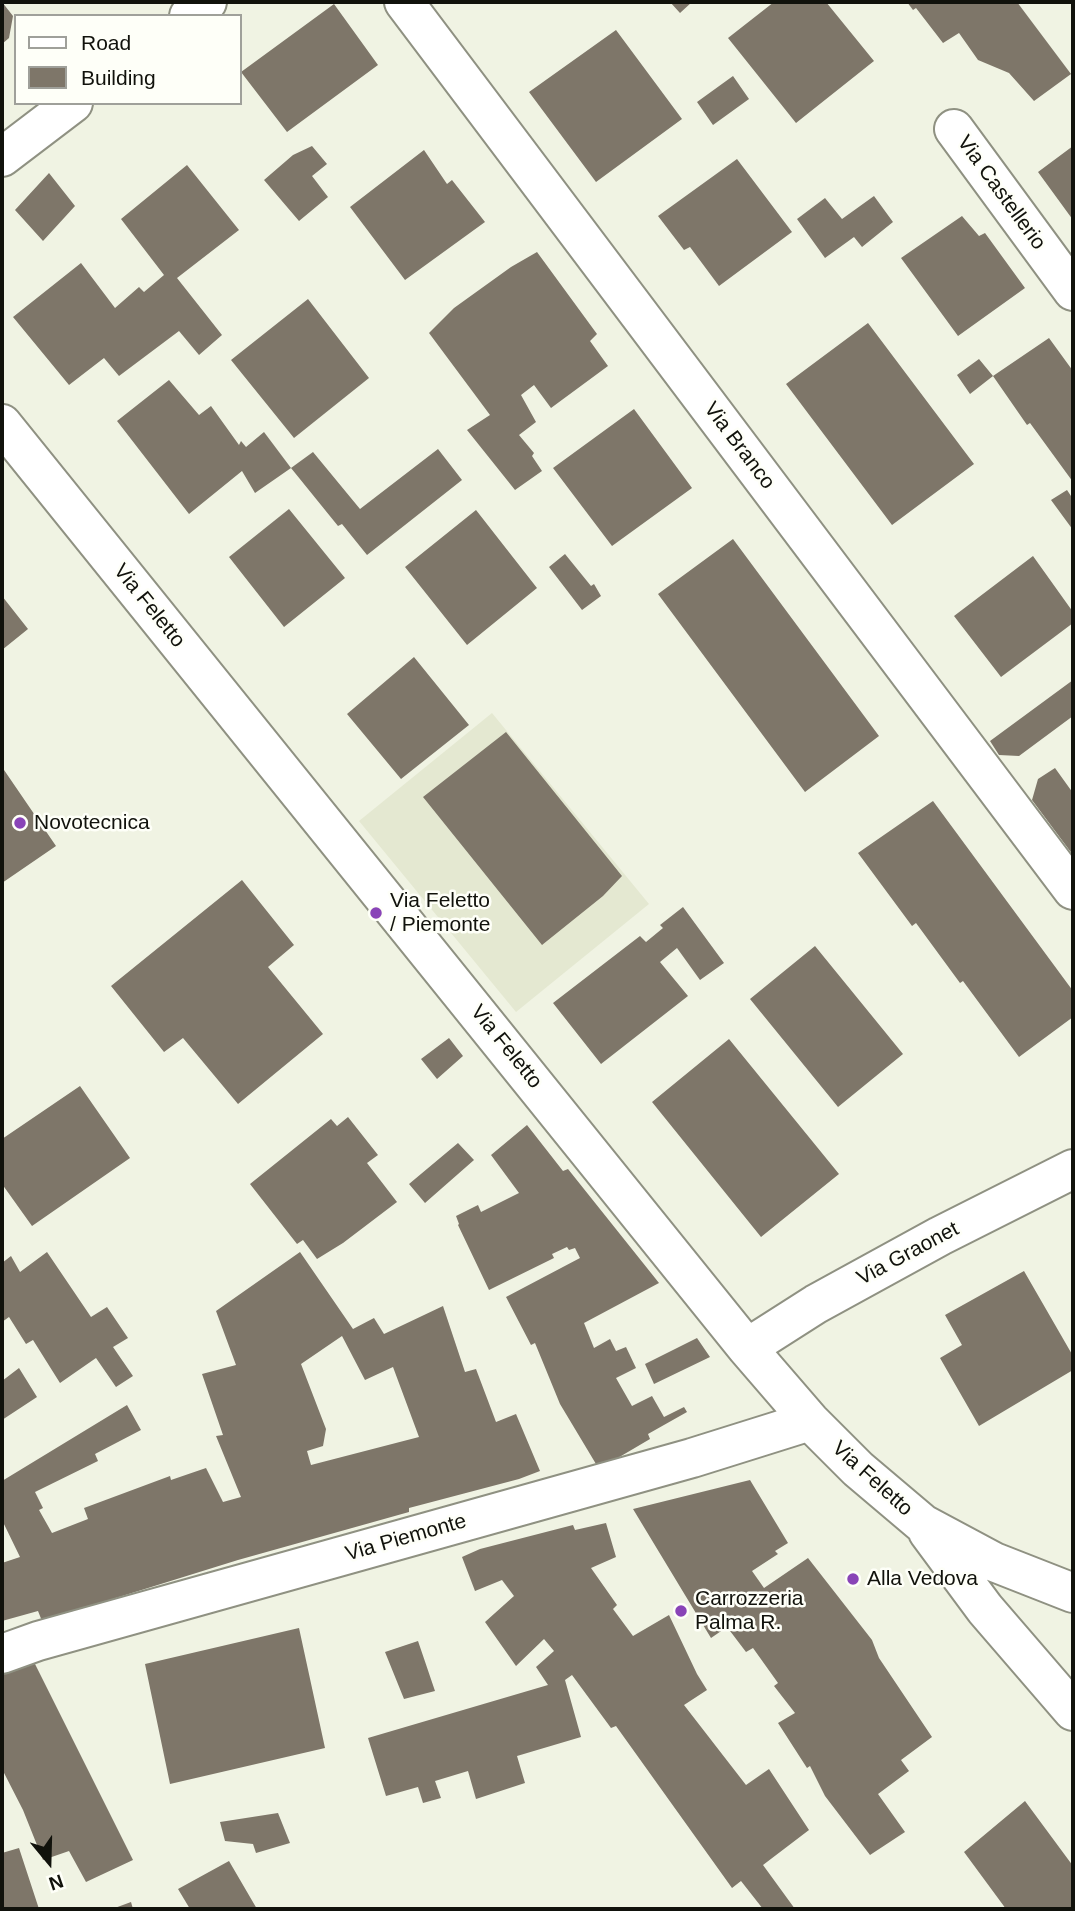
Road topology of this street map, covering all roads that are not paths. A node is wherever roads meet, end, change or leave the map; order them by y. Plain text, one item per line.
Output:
1 (207, 2) edge
2 (404, 2) edge
3 (191, 14) edge
4 (70, 105) edge
5 (954, 129) dead end
6 (2, 157) edge
7 (1073, 291) edge
8 (2, 424) edge
9 (1073, 890) edge
10 (1073, 1169) edge
11 (747, 1348) junction
12 (810, 1422) junction
13 (923, 1524) junction
14 (1073, 1593) edge
15 (2, 1654) edge
16 (1073, 1668) edge
17 (1070, 1708) edge

1 - 3 street
2 - 9 street, Via Branco
4 - 6 street
5 - 7 street, Via Castellerio
8 - 11 street, Via Feletto
10 - 11 street, Via Graonet
11 - 12 street, Via Feletto
12 - 13 street, Via Feletto
12 - 15 street, Via Piemonte
13 - 14 street, Via Feletto
13 - 17 street
16 - 17 street

